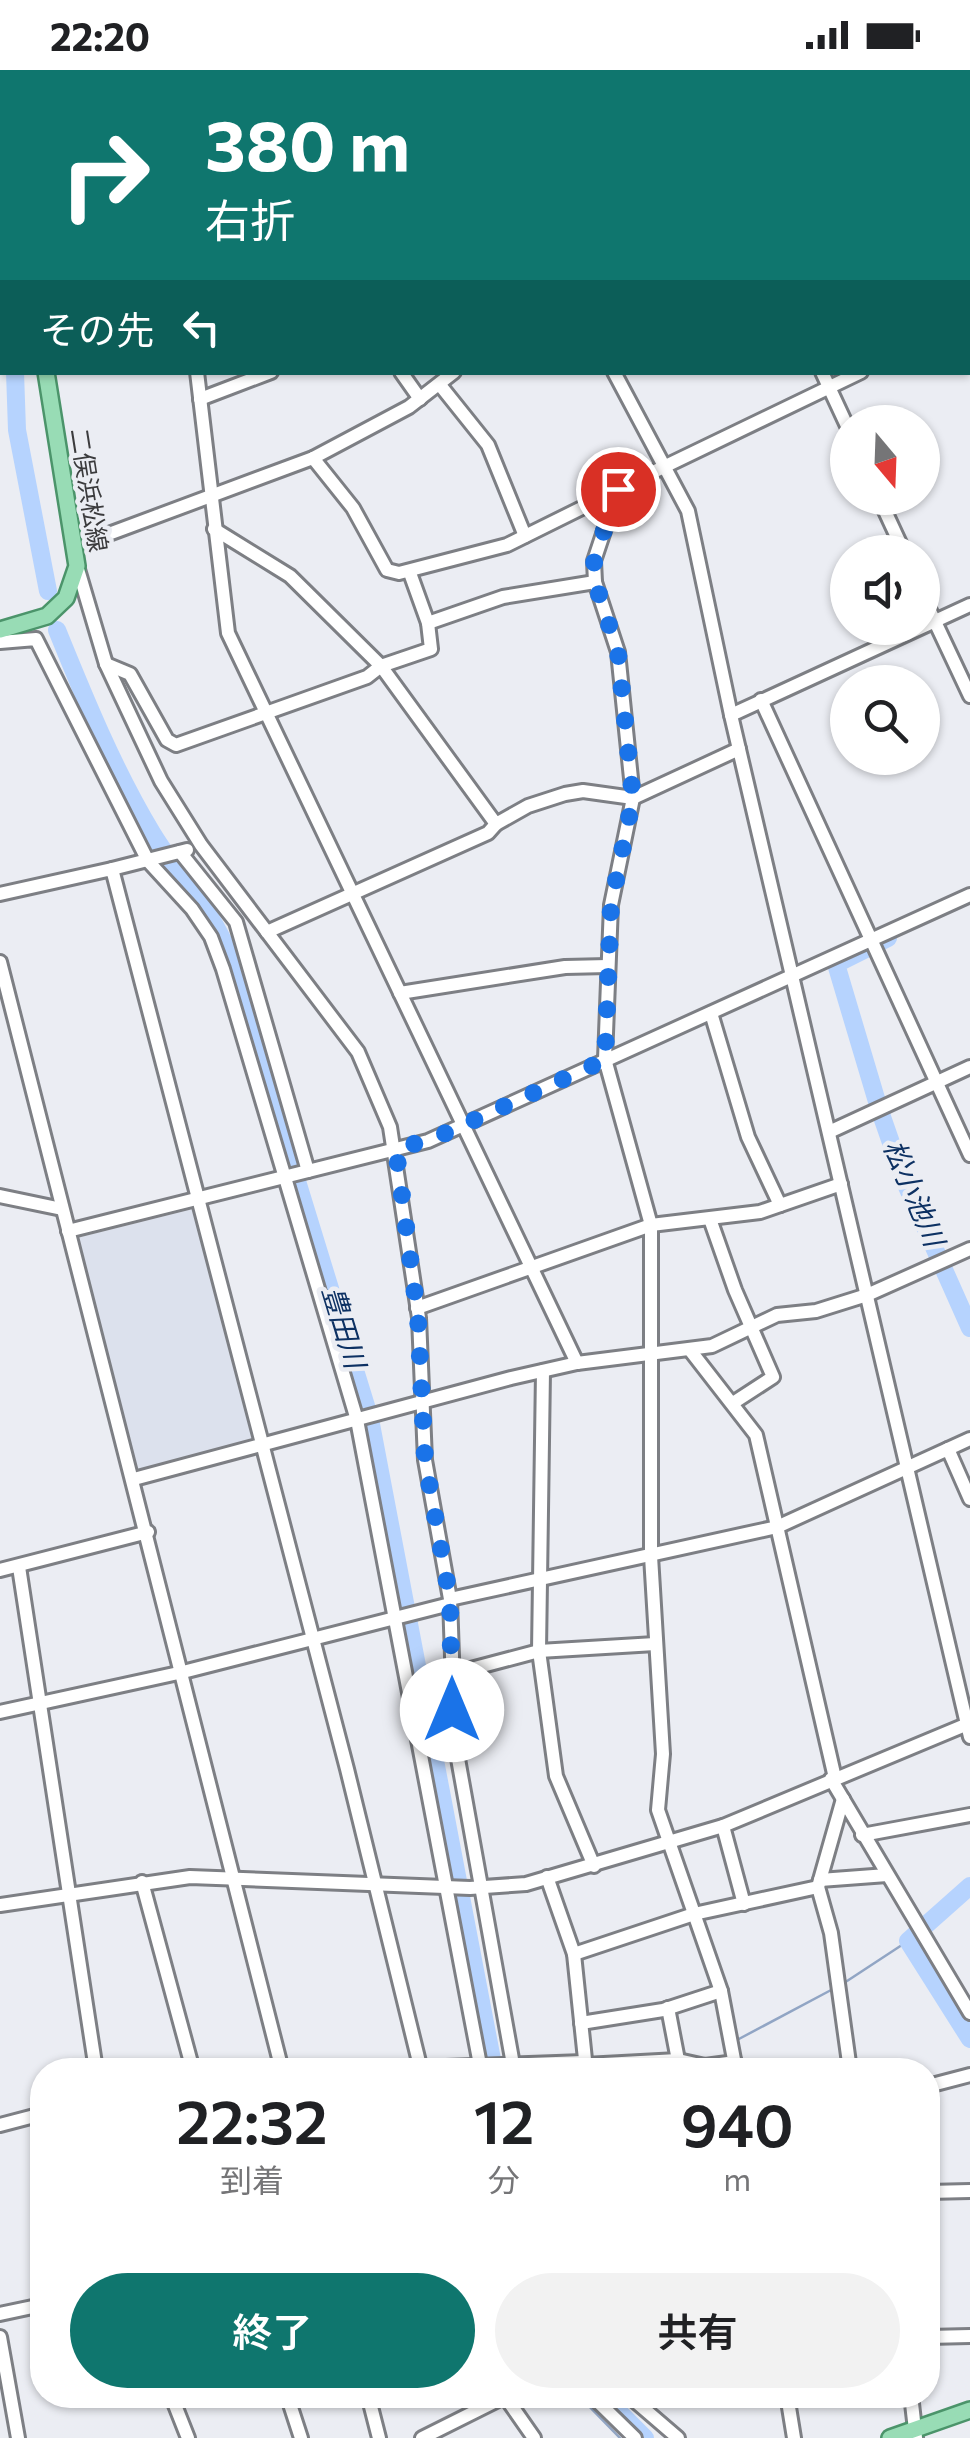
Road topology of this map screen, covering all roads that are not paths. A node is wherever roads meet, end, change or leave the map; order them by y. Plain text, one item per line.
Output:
1 (46, 375) edge
2 (196, 375) edge
3 (263, 375) edge
4 (403, 375) edge
5 (451, 375) edge
6 (616, 375) edge
7 (823, 375) edge
8 (855, 375) edge
9 (440, 386) junction
10 (829, 388) junction
11 (420, 398) junction
12 (200, 399) junction
13 (837, 405) edge
14 (313, 458) junction
15 (666, 465) junction
16 (618, 489) junction
17 (210, 495) junction
18 (214, 529) junction
19 (106, 535) dead end
20 (525, 536) junction
21 (76, 566) junction
22 (410, 572) junction
23 (595, 582) junction
24 (970, 606) edge
25 (940, 620) edge
26 (428, 623) junction
27 (0, 630) edge
28 (940, 631) edge
29 (0, 642) edge
30 (884, 645) edge
31 (106, 664) junction
32 (381, 666) junction
33 (970, 696) edge
34 (761, 700) junction
35 (266, 715) junction
36 (731, 715) junction
37 (739, 750) junction
38 (633, 798) junction
39 (496, 824) junction
40 (201, 845) junction
41 (178, 852) junction
42 (151, 860) junction
43 (112, 869) junction
44 (351, 891) junction
45 (0, 894) edge
46 (970, 895) edge
47 (268, 932) junction
48 (872, 940) junction
49 (0, 962) edge
50 (608, 966) junction
51 (792, 976) junction
52 (400, 992) junction
53 (711, 1013) junction
54 (605, 1060) junction
55 (970, 1067) edge
56 (936, 1082) junction
57 (465, 1125) junction
58 (828, 1132) junction
59 (396, 1150) junction
60 (970, 1155) edge
61 (306, 1171) junction
62 (285, 1176) junction
63 (841, 1184) junction
64 (0, 1196) edge
65 (197, 1198) junction
66 (780, 1205) junction
67 (62, 1209) junction
68 (710, 1219) junction
69 (651, 1225) junction
70 (68, 1231) junction
71 (970, 1249) edge
72 (535, 1270) junction
73 (867, 1295) junction
74 (417, 1308) junction
75 (750, 1327) junction
76 (690, 1350) junction
77 (653, 1354) junction
78 (577, 1363) junction
79 (543, 1371) junction
80 (733, 1403) junction
81 (420, 1404) junction
82 (358, 1420) junction
83 (970, 1439) edge
84 (260, 1443) junction
85 (948, 1449) junction
86 (907, 1466) junction
87 (134, 1479) junction
88 (970, 1498) edge
89 (777, 1527) junction
90 (148, 1532) junction
91 (651, 1556) junction
92 (19, 1568) junction
93 (0, 1570) edge
94 (537, 1579) junction
95 (450, 1602) junction
96 (396, 1617) junction
97 (312, 1638) junction
98 (655, 1644) junction
99 (538, 1651) junction
100 (183, 1672) junction
101 (452, 1674) junction
102 (42, 1706) junction
103 (0, 1712) edge
104 (969, 1728) edge
105 (833, 1779) junction
106 (842, 1800) junction
107 (970, 1815) edge
108 (723, 1826) junction
109 (862, 1835) junction
110 (669, 1842) junction
111 (594, 1866) junction
112 (887, 1875) junction
113 (547, 1877) junction
114 (236, 1881) junction
115 (142, 1882) junction
116 (374, 1884) junction
117 (819, 1884) junction
118 (449, 1887) junction
119 (474, 1888) junction
120 (70, 1894) junction
121 (0, 1904) edge
122 (744, 1904) junction
123 (694, 1914) junction
124 (574, 1954) junction
125 (721, 1991) junction
126 (668, 2008) junction
127 (970, 2013) edge
128 (581, 2022) junction
129 (94, 2058) edge
130 (190, 2058) edge
131 (279, 2058) edge
132 (418, 2058) edge
133 (479, 2058) edge
134 (508, 2058) edge
135 (584, 2058) edge
136 (678, 2058) edge
137 (734, 2058) edge
138 (848, 2058) edge
139 (970, 2075) edge
140 (940, 2083) edge
141 (30, 2117) edge
142 (0, 2125) edge
143 (970, 2191) edge
144 (940, 2192) edge
145 (30, 2308) edge
146 (0, 2314) edge
147 (970, 2336) edge
148 (0, 2337) edge
149 (940, 2337) edge
150 (175, 2408) edge
151 (291, 2408) edge
152 (371, 2408) edge
153 (485, 2408) edge
154 (513, 2408) edge
155 (604, 2408) edge
156 (643, 2408) edge
157 (789, 2408) edge
158 (913, 2408) edge
159 (970, 2410) edge
160 (916, 2434) edge
161 (18, 2438) edge
162 (188, 2438) edge
163 (301, 2438) edge
164 (379, 2438) edge
165 (422, 2438) edge
166 (534, 2438) edge
167 (635, 2438) edge
168 (678, 2438) edge
169 (794, 2438) edge
170 (890, 2438) edge

1 - 21 main road, 二俣浜松線
2 - 12 street
3 - 12 street
4 - 11 street
5 - 9 street
6 - 15 street
7 - 10 street
8 - 10 street
9 - 11 street
9 - 20 street
10 - 13 street
10 - 15 street
11 - 14 street
12 - 17 street
14 - 17 street
14 - 22 street
15 - 16 street
15 - 36 street
16 - 20 street
16 - 23 street
17 - 18 street
17 - 19 street
18 - 32 street
18 - 35 street
20 - 22 street
21 - 27 main road, 二俣浜松線
21 - 31 street
22 - 26 street
23 - 26 street
23 - 38 street
24 - 25 street
26 - 32 street
28 - 33 street
29 - 42 street
30 - 34 street
31 - 35 street
31 - 40 street
32 - 35 street
32 - 39 street
34 - 36 street
34 - 48 street
35 - 44 street
36 - 37 street
37 - 38 street
37 - 51 street
38 - 39 street
38 - 50 street
39 - 44 street
40 - 41 street
40 - 47 street
41 - 42 street
41 - 61 street
42 - 43 street
42 - 62 street
43 - 45 street
43 - 65 street
44 - 47 street
44 - 52 street
46 - 48 street
47 - 59 street
48 - 51 street
48 - 56 street
49 - 67 street
50 - 52 street
50 - 54 street
51 - 53 street
51 - 58 street
52 - 57 street
53 - 54 street
53 - 66 street
54 - 57 street
54 - 69 street
55 - 56 street
56 - 58 street
56 - 60 street
57 - 59 street
57 - 72 street
58 - 63 street
59 - 61 street
59 - 74 street
61 - 62 street
62 - 65 street
62 - 82 street
63 - 66 street
63 - 73 street
64 - 67 street
65 - 70 street
65 - 84 street
66 - 68 street
67 - 70 street
68 - 69 street
68 - 75 street
69 - 72 street
69 - 77 street
70 - 87 street
71 - 73 street
72 - 74 street
72 - 78 street
73 - 75 street
73 - 86 street
74 - 81 street
75 - 76 street
75 - 80 street
76 - 77 street
76 - 80 street
77 - 78 street
77 - 91 street
78 - 79 street
79 - 81 street
79 - 94 street
80 - 89 street
81 - 82 street
81 - 95 street
82 - 84 street
82 - 96 street
83 - 85 street
84 - 87 street
84 - 97 street
85 - 86 street
85 - 88 street
86 - 89 street
86 - 104 street
87 - 90 street
89 - 91 street
89 - 105 street
90 - 92 street
90 - 100 street
91 - 94 street
91 - 98 street
92 - 93 street
92 - 102 street
94 - 95 street
94 - 99 street
95 - 96 street
95 - 101 street
96 - 97 street
96 - 118 street
97 - 100 street
97 - 116 street
98 - 99 street
98 - 110 street
99 - 101 street
99 - 111 street
100 - 102 street
100 - 114 street
101 - 119 street
102 - 103 street
102 - 120 street
104 - 105 street
105 - 106 street
105 - 108 street
106 - 109 street
106 - 117 street
107 - 109 street
108 - 110 street
108 - 122 street
109 - 112 street
110 - 111 street
110 - 123 street
111 - 113 street
112 - 117 street
112 - 127 street
113 - 119 street
113 - 124 street
114 - 115 street
114 - 116 street
114 - 131 street
115 - 120 street
115 - 130 street
116 - 118 street
116 - 132 street
117 - 122 street
117 - 138 street
118 - 119 street
118 - 133 street
119 - 134 street
120 - 121 street
120 - 129 street
122 - 123 street
123 - 124 street
123 - 125 street
124 - 128 street
125 - 126 street
125 - 137 street
126 - 128 street
126 - 136 street
128 - 135 street
139 - 140 street
141 - 142 street
143 - 144 street
145 - 146 street
147 - 149 street
148 - 161 street
150 - 162 street
151 - 163 street
152 - 164 street
153 - 165 street
154 - 166 street
155 - 167 street
156 - 168 street
157 - 169 street
158 - 160 street
159 - 160 main road
160 - 170 main road

